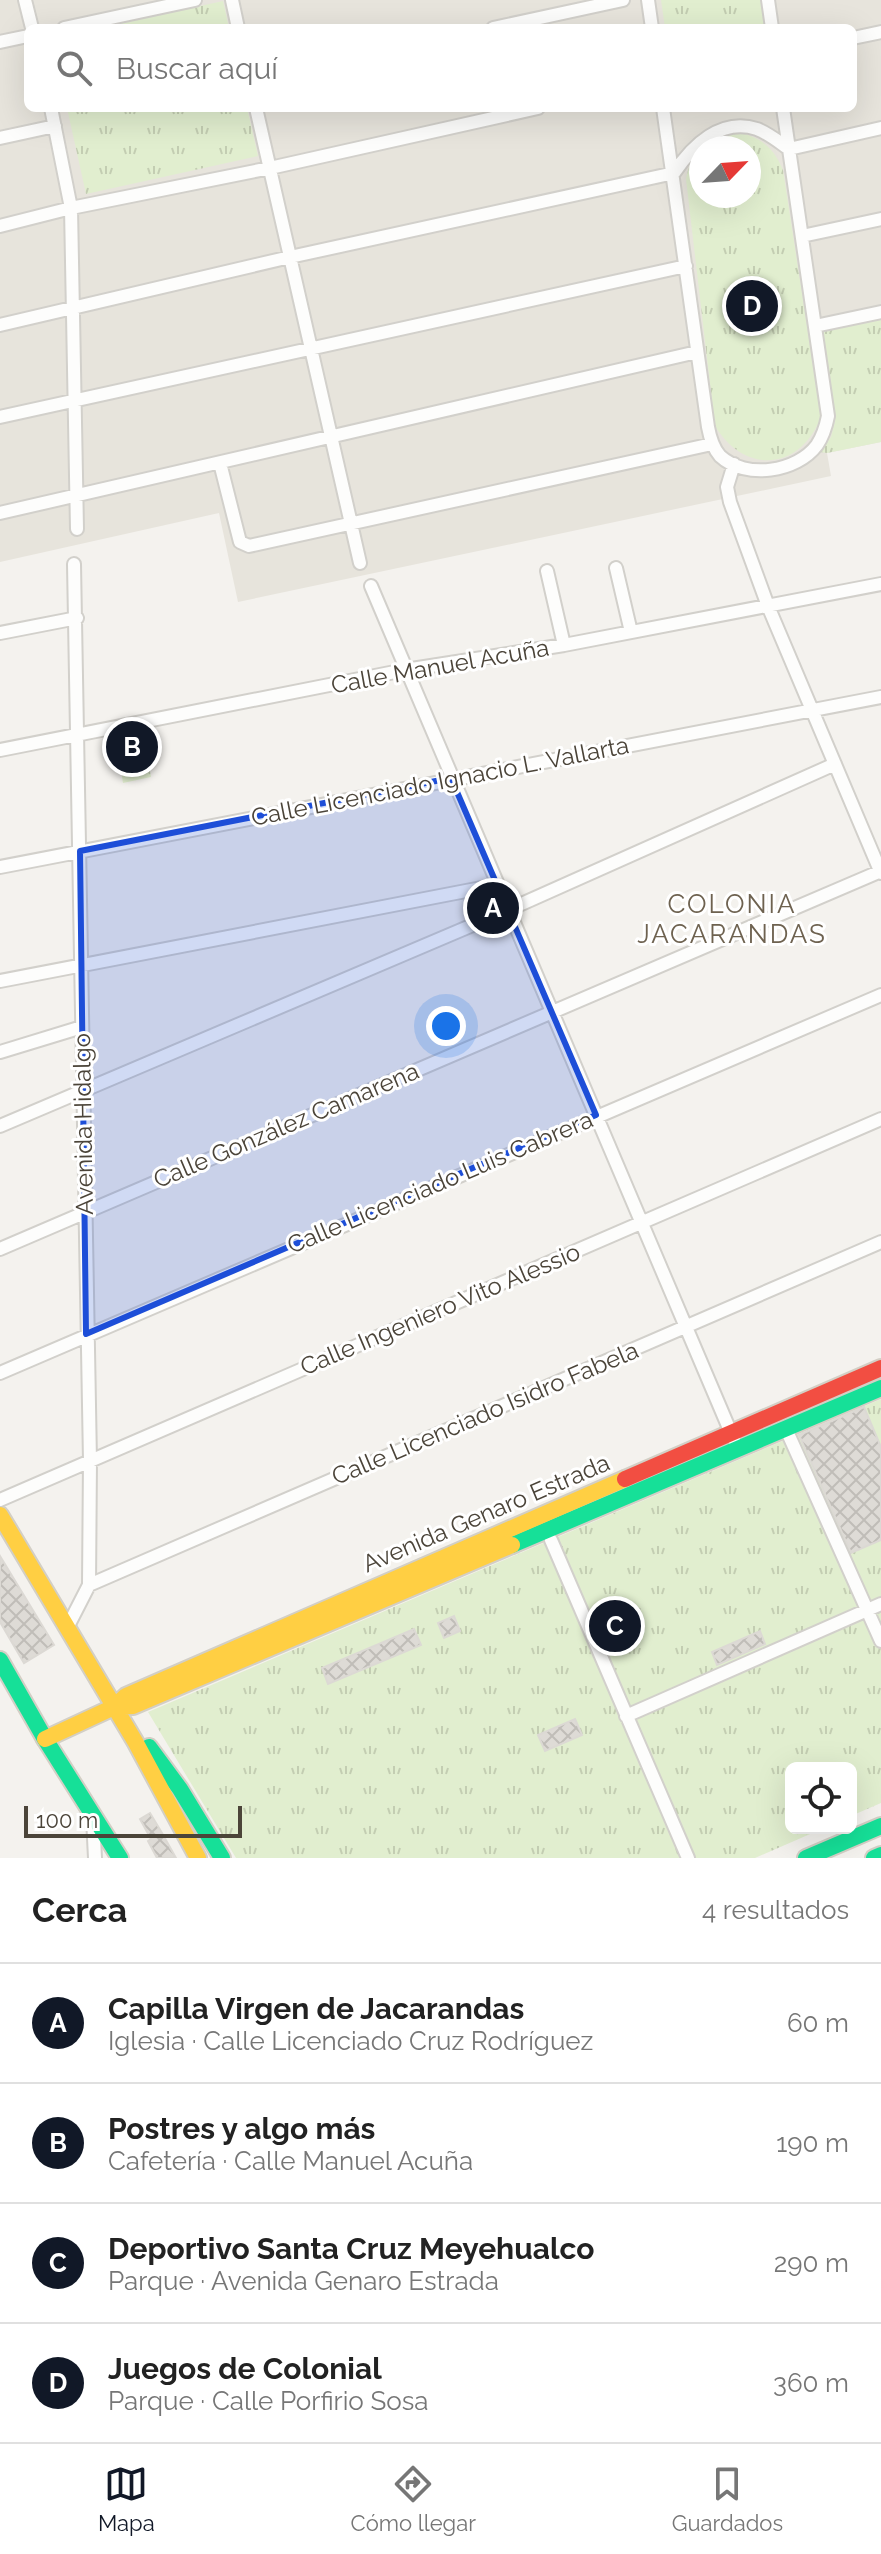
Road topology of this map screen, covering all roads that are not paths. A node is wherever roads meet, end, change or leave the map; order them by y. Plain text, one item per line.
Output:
1 (25, 0) edge
2 (195, 0) edge
3 (232, 0) edge
4 (623, 0) edge
5 (648, 0) edge
6 (768, 0) edge
7 (31, 24) edge
8 (83, 24) edge
9 (237, 24) edge
10 (512, 24) edge
11 (651, 24) edge
12 (771, 24) edge
13 (881, 32) edge
14 (24, 37) edge
15 (857, 37) edge
16 (0, 42) edge
17 (52, 112) edge
18 (257, 112) edge
19 (520, 112) edge
20 (664, 112) edge
21 (784, 112) edge
22 (55, 126) junction
23 (881, 128) edge
24 (0, 138) edge
25 (789, 149) junction
26 (270, 168) junction
27 (674, 173) junction
28 (71, 208) junction
29 (881, 219) edge
30 (0, 226) edge
31 (802, 236) junction
32 (290, 257) junction
33 (686, 266) junction
34 (73, 308) junction
35 (881, 312) edge
36 (0, 325) edge
37 (815, 326) junction
38 (311, 348) junction
39 (697, 352) junction
40 (74, 400) junction
41 (0, 417) edge
42 (331, 435) junction
43 (712, 444) junction
44 (220, 463) junction
45 (734, 464) junction
46 (76, 495) junction
47 (0, 513) edge
48 (351, 525) junction
49 (77, 529) dead end
50 (360, 563) dead end
51 (74, 564) dead end
52 (616, 568) dead end
53 (547, 571) dead end
54 (881, 584) edge
55 (371, 586) dead end
56 (768, 606) junction
57 (77, 618) junction
58 (631, 632) junction
59 (0, 633) edge
60 (564, 645) junction
61 (405, 670) junction
62 (881, 697) edge
63 (812, 710) junction
64 (78, 734) junction
65 (0, 750) edge
66 (835, 764) junction
67 (451, 778) junction
68 (80, 851) junction
69 (0, 867) edge
70 (881, 872) edge
71 (497, 885) junction
72 (508, 910) junction
73 (82, 965) junction
74 (0, 981) edge
75 (881, 995) edge
76 (552, 1011) junction
77 (82, 1027) junction
78 (0, 1052) edge
79 (83, 1091) junction
80 (596, 1115) junction
81 (881, 1119) edge
82 (0, 1126) edge
83 (84, 1212) junction
84 (642, 1221) junction
85 (881, 1242) edge
86 (0, 1249) edge
87 (686, 1325) junction
88 (86, 1334) junction
89 (881, 1368) edge
90 (0, 1373) edge
91 (881, 1388) edge
92 (786, 1429) junction
93 (731, 1433) junction
94 (738, 1451) junction
95 (90, 1461) junction
96 (0, 1500) edge
97 (0, 1515) edge
98 (551, 1540) dead end
99 (89, 1585) junction
100 (881, 1604) edge
101 (867, 1610) junction
102 (68, 1626) junction
103 (881, 1641) edge
104 (0, 1660) edge
105 (114, 1707) junction
106 (626, 1716) junction
107 (45, 1739) junction
108 (93, 1815) junction
109 (881, 1826) edge
110 (881, 1855) edge
111 (95, 1858) edge
112 (120, 1858) edge
113 (198, 1858) edge
114 (222, 1858) edge
115 (688, 1858) edge
116 (806, 1858) edge
117 (874, 1858) edge

1 - 7 street
2 - 8 street
3 - 9 street
4 - 10 street
5 - 11 street
6 - 12 street
13 - 15 street
14 - 16 street
17 - 22 street
18 - 26 street
19 - 26 street
20 - 27 street
21 - 25 street
22 - 24 street
22 - 28 street
23 - 25 street
25 - 27 street
25 - 31 street
26 - 28 street
26 - 32 street
27 - 32 street
27 - 33 street
28 - 30 street
28 - 34 street
29 - 31 street
31 - 37 street
32 - 34 street
32 - 38 street
33 - 38 street
33 - 39 street
34 - 36 street
34 - 40 street
35 - 37 street
37 - 45 street
38 - 40 street
38 - 42 street
39 - 42 street
39 - 43 street
40 - 41 street
40 - 46 street
42 - 44 street
42 - 48 street
43 - 45 street
43 - 48 street
44 - 46 street
44 - 48 street
45 - 56 street
46 - 47 street
46 - 49 street
48 - 50 street
51 - 57 street, Avenida Hidalgo
52 - 58 street
53 - 60 street
54 - 56 street, Calle Manuel Acuña
55 - 61 street
56 - 58 street, Calle Manuel Acuña
56 - 63 street
57 - 59 street
57 - 64 street, Avenida Hidalgo
58 - 60 street, Calle Manuel Acuña
60 - 61 street, Calle Manuel Acuña
61 - 64 street, Calle Manuel Acuña
61 - 67 street
62 - 63 street, Calle Licenciado Ignacio L. Vallarta
63 - 66 street
63 - 67 street, Calle Licenciado Ignacio L. Vallarta
64 - 65 street, Calle Manuel Acuña
64 - 68 street, Avenida Hidalgo
66 - 70 street
66 - 72 street
67 - 68 street, Calle Licenciado Ignacio L. Vallarta
67 - 71 street
68 - 69 street, Calle Licenciado Ignacio L. Vallarta
68 - 73 street, Avenida Hidalgo
70 - 76 street, Calle González Camarena
71 - 72 street
71 - 73 street
72 - 76 street
72 - 79 street
73 - 74 street
73 - 77 street, Avenida Hidalgo
75 - 80 street, Calle Licenciado Luis Cabrera
76 - 80 street
76 - 83 street, Calle González Camarena
77 - 78 street
77 - 79 street, Avenida Hidalgo
79 - 82 street
79 - 83 street, Avenida Hidalgo
80 - 84 street
80 - 88 street, Calle Licenciado Luis Cabrera
81 - 84 street, Calle Ingeniero Vito Alessio
83 - 86 street, Calle González Camarena
83 - 88 street, Avenida Hidalgo
84 - 87 street
84 - 95 street, Calle Ingeniero Vito Alessio
85 - 87 street, Calle Licenciado Isidro Fabela
87 - 93 street
87 - 99 street, Calle Licenciado Isidro Fabela
88 - 90 street, Calle Licenciado Luis Cabrera
88 - 95 street, Avenida Hidalgo
89 - 93 street, Avenida Genaro Estrada
91 - 92 street, Avenida Genaro Estrada
92 - 94 street, Avenida Genaro Estrada
92 - 101 street
93 - 94 street
93 - 105 street, Avenida Genaro Estrada
94 - 105 street, Avenida Genaro Estrada
95 - 96 street, Calle Ingeniero Vito Alessio
95 - 99 street, Avenida Hidalgo
97 - 102 street
98 - 106 street
99 - 102 street, Avenida Hidalgo
100 - 101 street
101 - 103 street
101 - 106 street
102 - 105 street
104 - 107 street
105 - 107 street, Avenida Genaro Estrada
105 - 113 street
105 - 114 street
106 - 115 street
107 - 108 street
108 - 111 street
108 - 112 street
109 - 116 street
110 - 117 street

